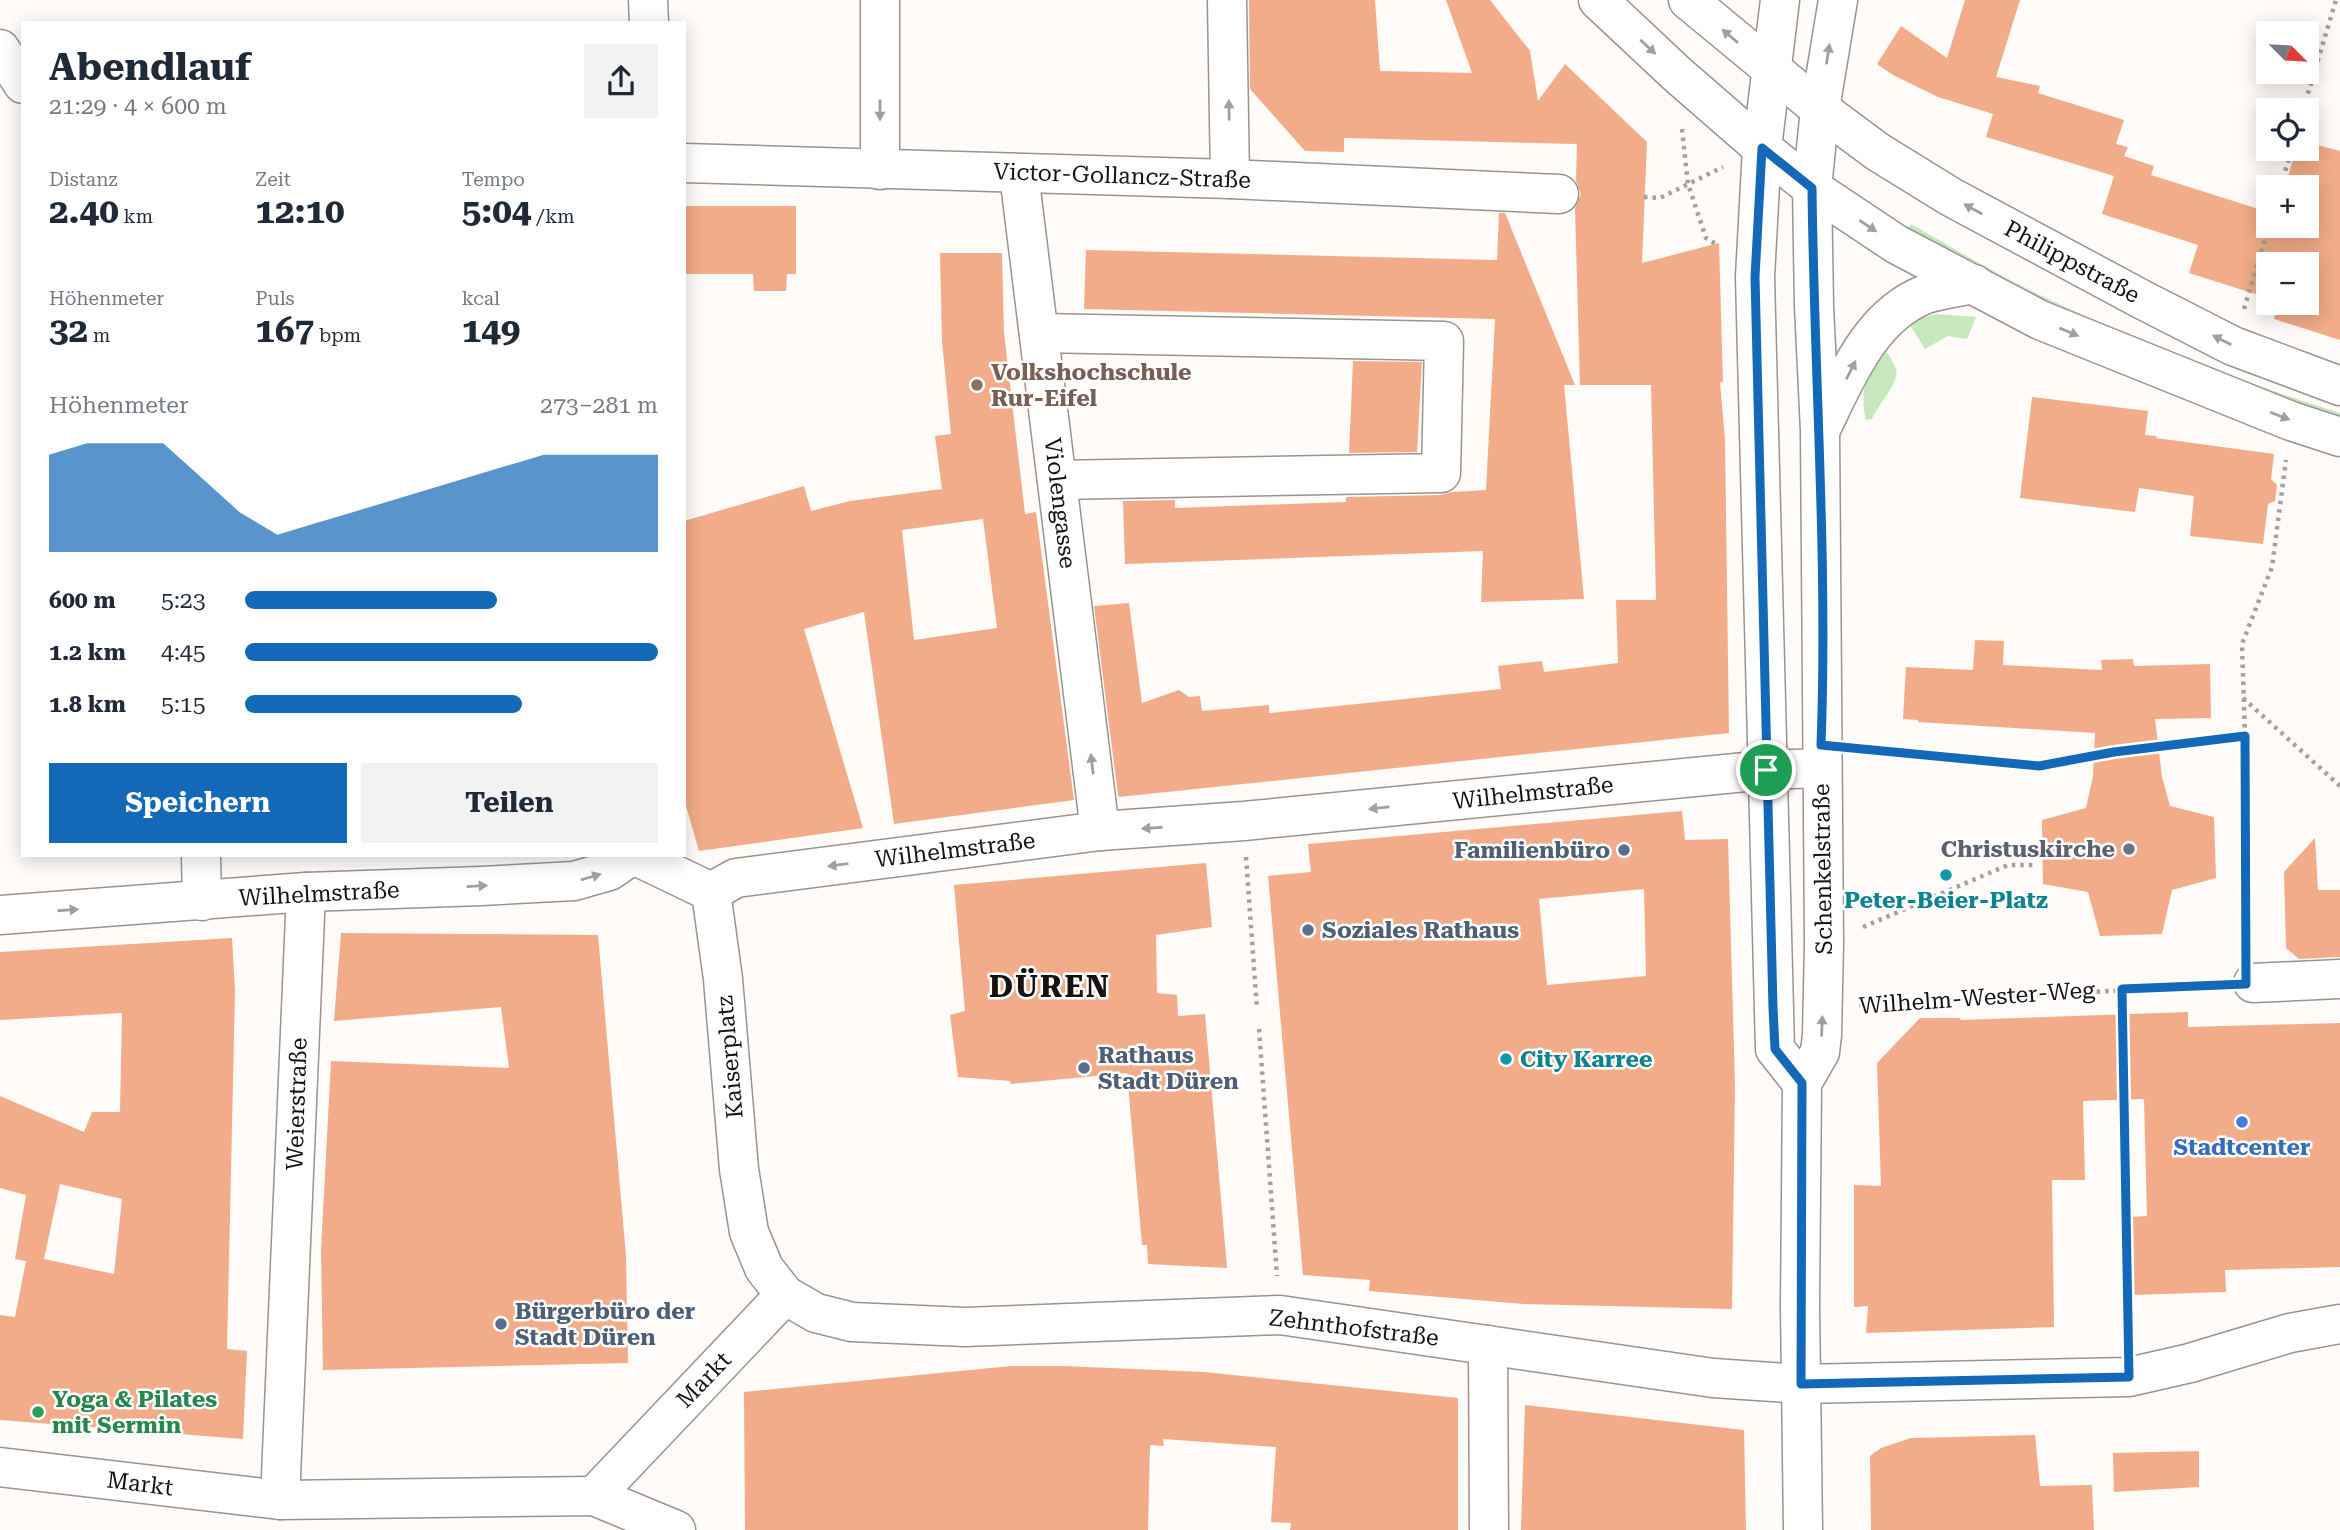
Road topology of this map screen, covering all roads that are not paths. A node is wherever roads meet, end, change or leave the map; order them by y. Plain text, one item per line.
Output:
1 (648, 0) edge
2 (880, 0) edge
3 (1227, 0) edge
4 (1598, 0) edge
5 (1688, 0) edge
6 (1780, 0) edge
7 (1838, 0) edge
8 (649, 21) edge
9 (0, 49) edge
10 (1772, 71) junction
11 (21, 81) edge
12 (1820, 109) junction
13 (1762, 148) junction
14 (686, 163) edge
15 (880, 170) junction
16 (1019, 174) junction
17 (1230, 179) junction
18 (1812, 188) junction
19 (1559, 194) dead end
20 (1974, 284) junction
21 (1039, 333) junction
22 (2340, 386) edge
23 (1820, 431) junction
24 (2340, 437) edge
25 (1057, 480) junction
26 (1821, 757) junction
27 (1766, 770) junction
28 (1100, 831) junction
29 (201, 857) edge
30 (632, 857) edge
31 (636, 857) edge
32 (306, 892) junction
33 (712, 892) junction
34 (202, 901) junction
35 (0, 915) edge
36 (2340, 979) edge
37 (2250, 984) road end
38 (1802, 1083) junction
39 (785, 1295) junction
40 (2340, 1324) edge
41 (1488, 1345) junction
42 (1801, 1384) junction
43 (0, 1467) edge
44 (594, 1496) junction
45 (280, 1500) junction
46 (474, 1515) edge
47 (676, 1530) edge
48 (1489, 1530) edge
49 (1803, 1530) edge

1 - 8 street
2 -> 15 street
17 -> 3 street
4 -> 13 street
10 -> 5 street, Philippstraße
6 - 10 street
12 -> 7 street, Schenkelstraße
9 - 11 street
10 - 12 street, Philippstraße
10 - 13 street
12 - 18 street, Schenkelstraße
22 -> 12 street, Philippstraße
13 - 18 street
13 - 27 street
14 - 15 street, Victor-Gollancz-Straße
15 - 16 street, Victor-Gollancz-Straße
16 - 17 street, Victor-Gollancz-Straße
16 - 21 street, Violengasse
17 - 19 street, Victor-Gollancz-Straße
18 -> 20 street
18 - 23 street, Schenkelstraße
23 -> 20 street
20 -> 24 street
21 - 25 street, Violengasse
21 - 25 street
23 - 26 street, Schenkelstraße
28 -> 25 street, Violengasse
26 - 27 street, Wilhelmstraße
38 -> 26 street, Schenkelstraße
27 -> 28 street, Wilhelmstraße
27 - 38 street
28 -> 33 street, Wilhelmstraße
29 - 34 street
32 -> 30 street, Wilhelmstraße
31 - 33 street
32 - 34 street, Wilhelmstraße
32 - 45 street, Weierstraße
33 - 39 street, Kaiserplatz
35 -> 34 street, Wilhelmstraße
36 - 37 street
38 - 42 street, Schenkelstraße
39 - 41 street, Zehnthofstraße
39 - 44 street, Markt
40 - 42 street, Zehnthofstraße
41 - 42 street, Zehnthofstraße
41 - 48 street
42 - 49 street, Schenkelstraße
43 - 45 street, Markt
44 - 46 street, Markt
44 - 47 street, Markt
45 - 46 street, Markt

